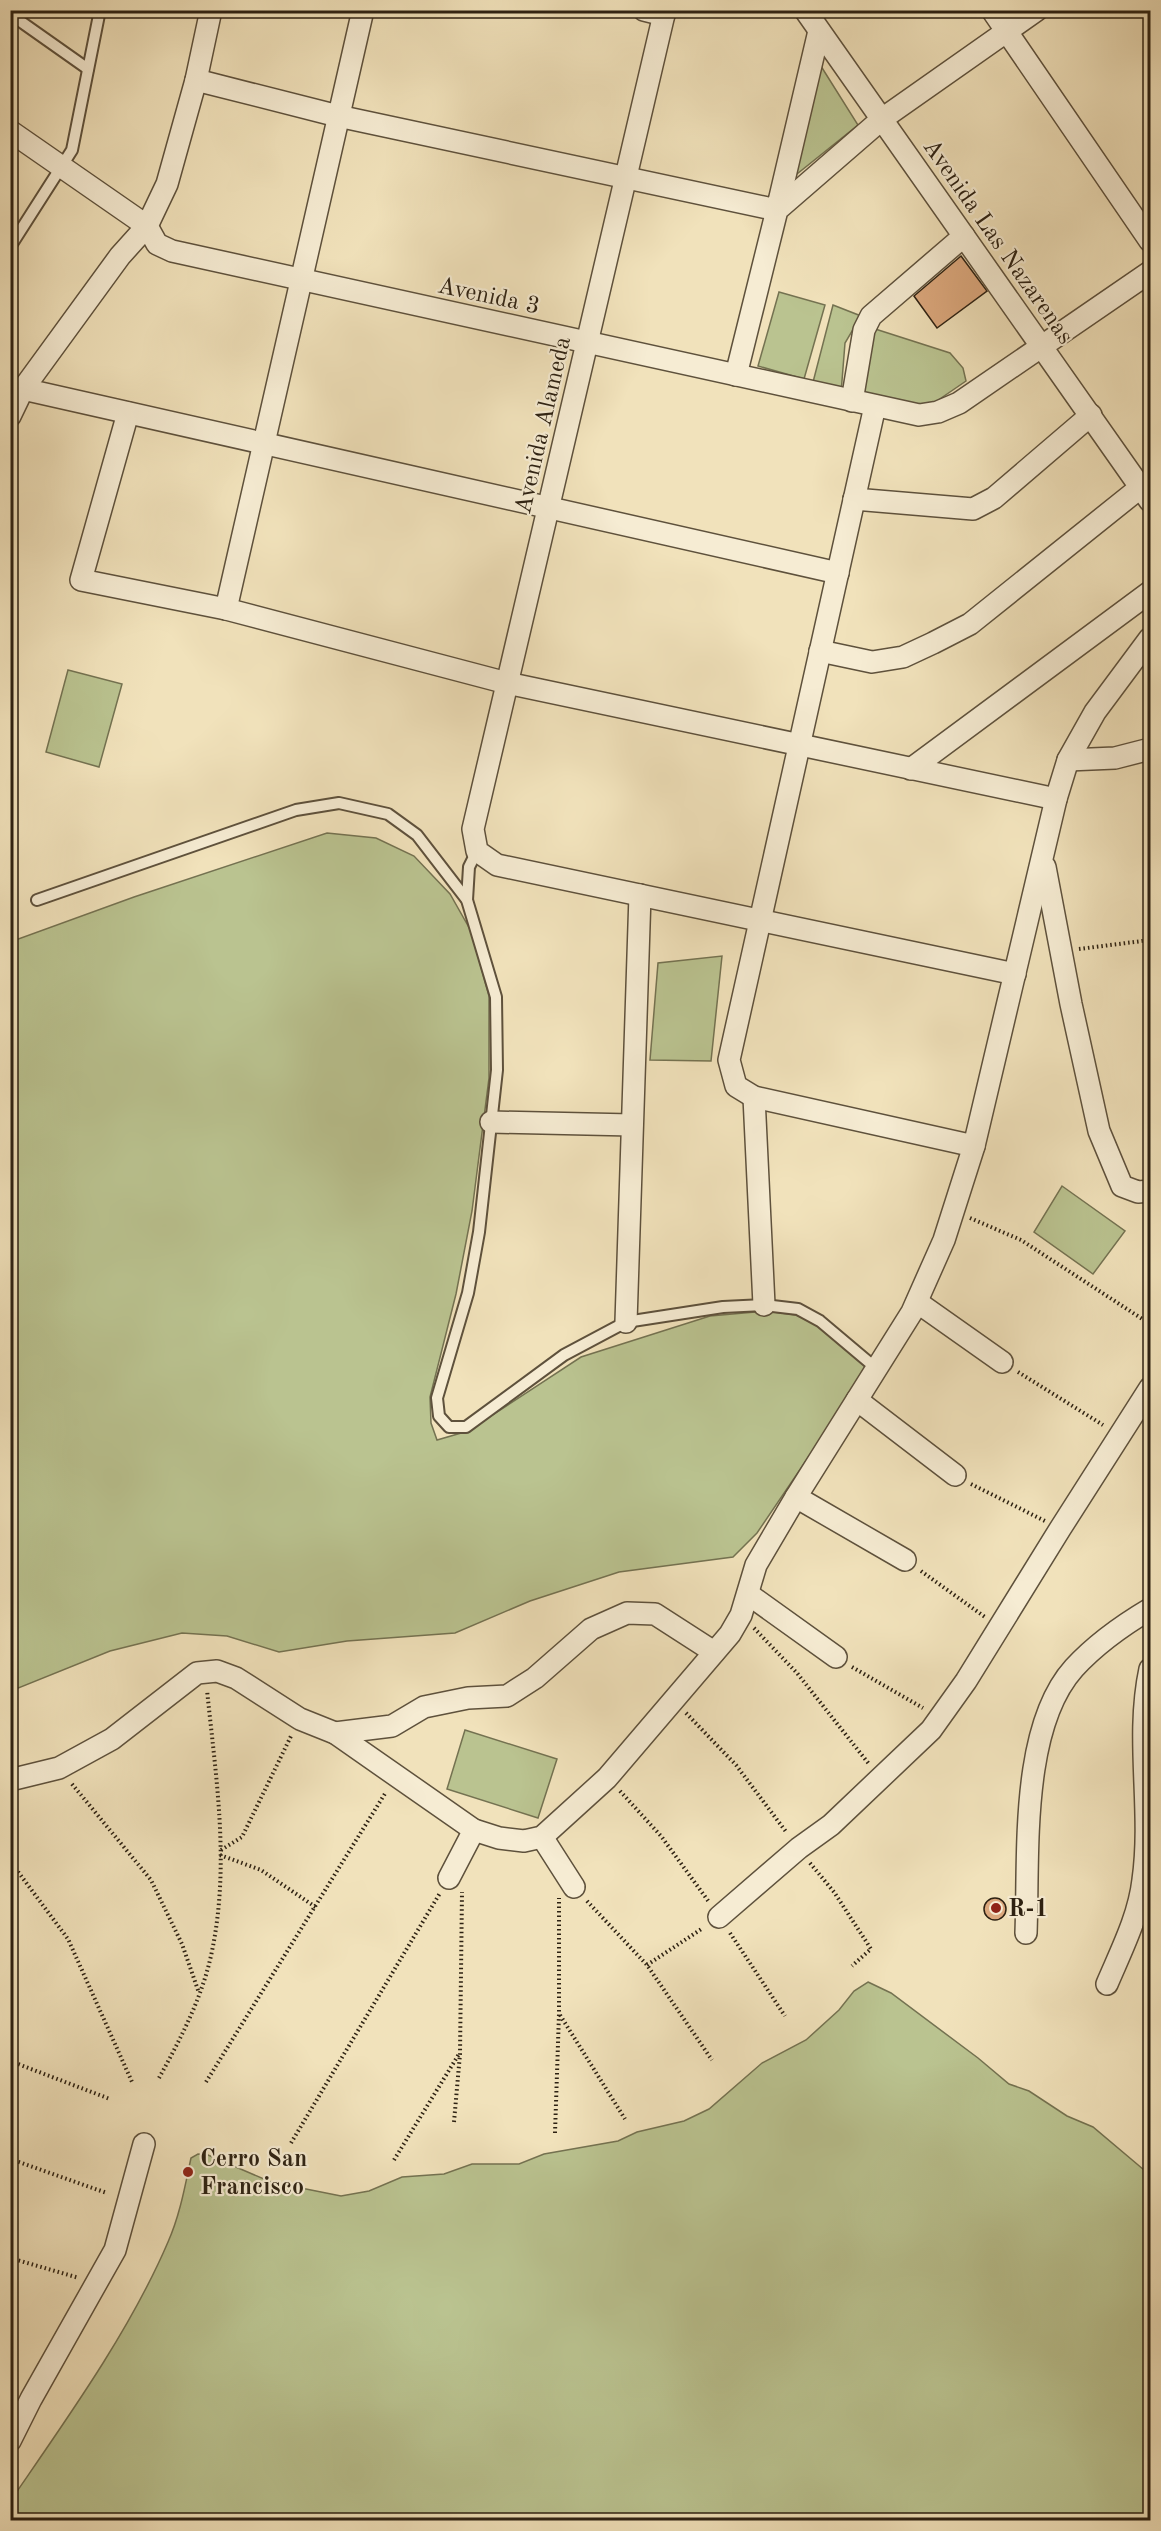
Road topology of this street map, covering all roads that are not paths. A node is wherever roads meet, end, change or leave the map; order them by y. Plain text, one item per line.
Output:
1 (100, 10) edge
2 (211, 10) edge
3 (363, 10) edge
4 (805, 10) edge
5 (992, 10) edge
6 (1037, 10) edge
7 (658, 12) edge
8 (10, 14) edge
9 (819, 31) junction
10 (1007, 32) junction
11 (88, 69) junction
12 (196, 80) junction
13 (338, 116) junction
14 (882, 119) junction
15 (10, 131) edge
16 (62, 169) junction
17 (626, 177) junction
18 (777, 210) junction
19 (147, 226) junction
20 (964, 236) junction
21 (1150, 241) edge
22 (10, 247) edge
23 (1150, 272) edge
24 (300, 280) junction
25 (587, 343) junction
26 (1042, 346) junction
27 (736, 375) junction
28 (23, 389) junction
29 (852, 401) junction
30 (875, 406) junction
31 (128, 413) junction
32 (1090, 415) junction
33 (10, 416) edge
34 (262, 443) junction
35 (1146, 494) edge
36 (854, 499) junction
37 (549, 507) junction
38 (838, 573) junction
39 (1150, 592) edge
40 (225, 609) junction
41 (1150, 638) edge
42 (820, 651) junction
43 (507, 683) junction
44 (799, 746) junction
45 (1150, 749) edge
46 (1128, 755) junction
47 (1150, 755) edge
48 (1068, 760) junction
49 (911, 769) junction
50 (1056, 800) junction
51 (477, 851) junction
52 (1043, 857) junction
53 (640, 895) junction
54 (37, 900) dead end
55 (467, 900) junction
56 (760, 920) junction
57 (1015, 974) junction
58 (754, 1097) junction
59 (491, 1122) junction
60 (632, 1125) junction
61 (974, 1146) junction
62 (1150, 1191) edge
63 (917, 1302) junction
64 (764, 1305) junction
65 (626, 1322) junction
66 (1002, 1362) road end
67 (877, 1369) junction
68 (1150, 1388) edge
69 (858, 1400) junction
70 (954, 1475) road end
71 (796, 1497) junction
72 (905, 1560) road end
73 (748, 1594) junction
74 (1150, 1609) edge
75 (714, 1652) junction
76 (836, 1657) road end
77 (1150, 1669) edge
78 (335, 1733) junction
79 (10, 1780) edge
80 (474, 1830) junction
81 (542, 1838) junction
82 (449, 1878) road end
83 (574, 1887) road end
84 (719, 1917) road end
85 (1026, 1933) dead end
86 (1107, 1984) dead end
87 (144, 2144) dead end
88 (10, 2441) edge

1 - 11 lane
2 - 12 street
3 - 13 street
4 - 9 street, Avenida Las Nazarenas
5 - 10 street
6 - 10 street
7 - 17 street, Avenida Alameda
8 - 11 lane
9 - 14 street, Avenida Las Nazarenas
9 - 18 street
10 - 14 street
10 - 21 street
11 - 16 lane
12 - 13 street
12 - 19 street
13 - 17 street
13 - 24 street
14 - 18 street
14 - 20 street, Avenida Las Nazarenas
15 - 16 street, Avenida 3
16 - 19 street, Avenida 3
16 - 22 lane
17 - 18 street
17 - 25 street, Avenida Alameda
18 - 27 street
19 - 24 street, Avenida 3
19 - 28 street
20 - 26 street, Avenida Las Nazarenas
20 - 29 street
23 - 26 street
24 - 25 street, Avenida 3
24 - 34 street
25 - 27 street, Avenida 3
25 - 37 street, Avenida Alameda
26 - 30 street, Avenida 3
26 - 32 street, Avenida Las Nazarenas
27 - 29 street, Avenida 3
28 - 31 street
28 - 33 street
29 - 30 street, Avenida 3
30 - 36 street
31 - 34 street
31 - 40 street
32 - 35 street, Avenida Las Nazarenas
32 - 36 street
34 - 37 street
34 - 40 street
35 - 42 street
36 - 38 street
37 - 38 street
37 - 43 street, Avenida Alameda
38 - 42 street
39 - 49 street
40 - 43 street
41 - 48 street
42 - 44 street
43 - 44 street
43 - 51 street, Avenida Alameda
44 - 49 street
44 - 56 street
45 - 46 street
46 - 47 street
46 - 48 street
48 - 50 street
49 - 50 street
50 - 52 street
51 - 53 street
51 - 55 lane
52 - 57 street
52 - 62 street
53 - 56 street
53 - 60 street
54 - 55 lane
55 - 59 lane
56 - 57 street
56 - 58 street
57 - 61 street
58 - 61 street
58 - 64 street
59 - 60 street
59 - 65 lane
60 - 65 street
61 - 63 street
63 - 66 street
63 - 67 street
64 - 65 lane
64 - 67 lane
67 - 69 street
68 - 84 street
69 - 70 street
69 - 71 street
71 - 72 street
71 - 73 street
73 - 75 street
73 - 76 street
74 - 85 street
75 - 78 street
75 - 81 street
77 - 86 street
78 - 79 street
78 - 80 street
80 - 81 street
80 - 82 street
81 - 83 street
87 - 88 street

